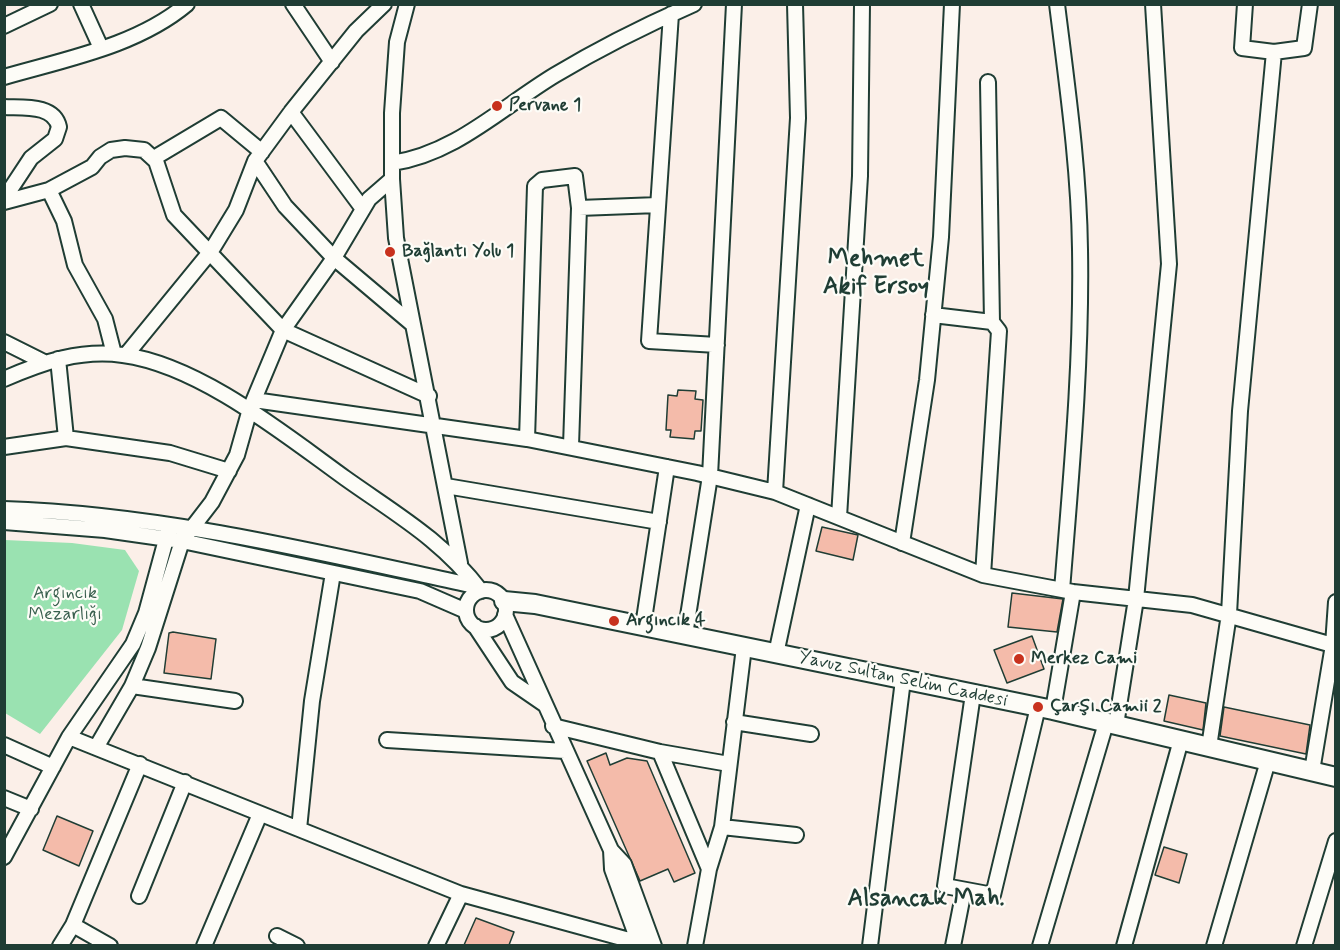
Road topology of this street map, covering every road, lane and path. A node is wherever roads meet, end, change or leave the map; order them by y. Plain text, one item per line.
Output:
1 (50, 4) edge
2 (81, 4) edge
3 (293, 4) edge
4 (384, 4) edge
5 (407, 4) edge
6 (694, 4) edge
7 (734, 4) edge
8 (795, 4) edge
9 (862, 4) edge
10 (952, 4) edge
11 (1057, 4) edge
12 (1153, 4) edge
13 (1245, 4) edge
14 (1310, 4) edge
15 (185, 5) edge
16 (671, 14) junction
17 (4, 26) edge
18 (100, 48) junction
19 (1274, 52) junction
20 (332, 62) junction
21 (4, 76) edge
22 (988, 82) dead end
23 (4, 107) edge
24 (291, 112) junction
25 (258, 157) junction
26 (154, 158) junction
27 (392, 163) junction
28 (392, 179) junction
29 (49, 190) junction
30 (4, 201) edge
31 (658, 205) junction
32 (579, 208) junction
33 (363, 209) junction
34 (211, 251) junction
35 (334, 258) junction
36 (933, 315) junction
37 (992, 322) junction
38 (411, 323) junction
39 (283, 330) junction
40 (4, 342) edge
41 (717, 345) junction
42 (120, 355) junction
43 (51, 360) junction
44 (4, 379) edge
45 (429, 396) junction
46 (252, 405) junction
47 (435, 427) junction
48 (66, 438) junction
49 (527, 439) junction
50 (571, 446) junction
51 (4, 447) edge
52 (667, 467) junction
53 (229, 471) junction
54 (710, 476) junction
55 (446, 486) junction
56 (776, 492) junction
57 (808, 505) junction
58 (4, 508) edge
59 (840, 517) junction
60 (4, 522) edge
61 (659, 522) junction
62 (192, 529) junction
63 (168, 532) junction
64 (182, 542) junction
65 (902, 543) junction
66 (460, 563) junction
67 (333, 573) junction
68 (982, 574) junction
69 (479, 591) junction
70 (1067, 591) junction
71 (1136, 599) junction
72 (1335, 602) edge
73 (504, 608) junction
74 (466, 611) junction
75 (1229, 614) junction
76 (475, 626) junction
77 (643, 626) junction
78 (685, 635) junction
79 (1334, 645) edge
80 (744, 647) junction
81 (776, 654) junction
82 (903, 680) junction
83 (132, 686) junction
84 (973, 694) junction
85 (235, 701) dead end
86 (544, 704) junction
87 (1046, 709) junction
88 (734, 722) junction
89 (1111, 724) junction
90 (553, 726) junction
91 (811, 734) dead end
92 (69, 737) junction
93 (387, 740) dead end
94 (1180, 740) junction
95 (4, 745) edge
96 (97, 746) junction
97 (1209, 747) junction
98 (565, 751) junction
99 (660, 752) junction
100 (1268, 760) junction
101 (140, 764) junction
102 (729, 764) junction
103 (53, 767) junction
104 (1312, 771) junction
105 (1335, 777) edge
106 (185, 783) junction
107 (4, 798) edge
108 (31, 809) junction
109 (260, 814) junction
110 (722, 827) junction
111 (299, 829) junction
112 (796, 835) dead end
113 (1335, 841) edge
114 (4, 857) edge
115 (709, 869) junction
116 (964, 890) junction
117 (461, 894) junction
118 (139, 896) dead end
119 (73, 925) junction
120 (277, 936) dead end
121 (647, 944) edge
122 (60, 945) edge
123 (110, 945) edge
124 (204, 945) edge
125 (297, 945) edge
126 (436, 945) edge
127 (668, 945) edge
128 (695, 945) edge
129 (870, 945) edge
130 (953, 945) edge
131 (1040, 945) edge
132 (1124, 945) edge
133 (1214, 945) edge
134 (1304, 945) edge

1 - 17 street
2 - 18 street
3 - 20 street
4 - 20 street
5 - 27 street
6 - 16 street
7 - 41 street
8 - 56 street
9 - 59 street
10 - 36 street
11 - 70 street
12 - 71 street
13 - 19 street
14 - 19 street
15 - 18 street
16 - 27 street
16 - 31 street
18 - 21 street
19 - 75 street
20 - 24 street
22 - 37 street
23 - 30 street
24 - 25 street
24 - 33 street
25 - 26 street
25 - 34 street
25 - 35 street
26 - 29 street
26 - 34 street
27 - 28 street
28 - 33 street
28 - 38 street
29 - 30 street
29 - 42 street
31 - 32 street
31 - 41 street
32 - 49 street
32 - 50 street
33 - 35 street
34 - 39 street
34 - 42 street
35 - 38 street
35 - 39 street
36 - 37 street
36 - 65 street
37 - 68 street
38 - 45 street
39 - 45 street
39 - 46 street
40 - 43 street
41 - 54 street
42 - 43 street
42 - 46 street
43 - 44 street
43 - 48 street
45 - 47 street
46 - 47 street
46 - 53 street
46 - 66 street
47 - 49 street
47 - 55 street
48 - 51 street
48 - 53 street
49 - 50 street
50 - 52 street
52 - 54 street
52 - 61 street
53 - 62 street
54 - 56 street
54 - 78 street
55 - 61 street
55 - 66 street
56 - 57 street
57 - 59 street
57 - 81 street
58 - 63 street
59 - 65 street
60 - 63 street
61 - 77 street
62 - 63 street
62 - 64 street
62 - 69 street
63 - 64 street
63 - 92 street
64 - 67 street
64 - 83 street
65 - 68 street
66 - 69 street
67 - 74 street
67 - 111 street
68 - 70 street
69 - 73 street
69 - 74 street
70 - 71 street
70 - 87 street
71 - 75 street
71 - 89 street
72 - 79 street
73 - 76 street
73 - 77 main road, Yavuz Sultan Selim Caddesi
73 - 86 street
74 - 76 street
75 - 79 street
75 - 97 street
76 - 86 street
77 - 78 main road, Yavuz Sultan Selim Caddesi
78 - 80 main road, Yavuz Sultan Selim Caddesi
79 - 104 street
80 - 81 main road, Yavuz Sultan Selim Caddesi
80 - 88 street
81 - 82 main road, Yavuz Sultan Selim Caddesi
82 - 84 main road, Yavuz Sultan Selim Caddesi
82 - 129 street
83 - 85 street
83 - 96 street
84 - 87 main road, Yavuz Sultan Selim Caddesi
84 - 116 street
86 - 90 street
87 - 89 main road, Yavuz Sultan Selim Caddesi
87 - 116 street
88 - 91 street
88 - 102 street
89 - 94 main road, Yavuz Sultan Selim Caddesi
89 - 131 street
90 - 98 street
90 - 99 street
92 - 96 street
92 - 103 street
93 - 98 street
94 - 97 main road, Yavuz Sultan Selim Caddesi
94 - 132 street
95 - 103 street
96 - 101 street
97 - 100 main road, Yavuz Sultan Selim Caddesi
98 - 121 street
99 - 102 street
99 - 115 street
100 - 104 main road, Yavuz Sultan Selim Caddesi
100 - 133 street
101 - 106 street
101 - 119 street
102 - 110 street
103 - 108 street
104 - 105 main road, Yavuz Sultan Selim Caddesi
106 - 109 street
106 - 118 street
107 - 108 street
108 - 114 street
109 - 111 street
109 - 124 street
110 - 112 street
110 - 115 street
111 - 117 street
113 - 134 street
115 - 128 street
116 - 130 street
117 - 121 street
117 - 126 street
119 - 122 street
119 - 123 street
120 - 125 street
121 - 127 street

